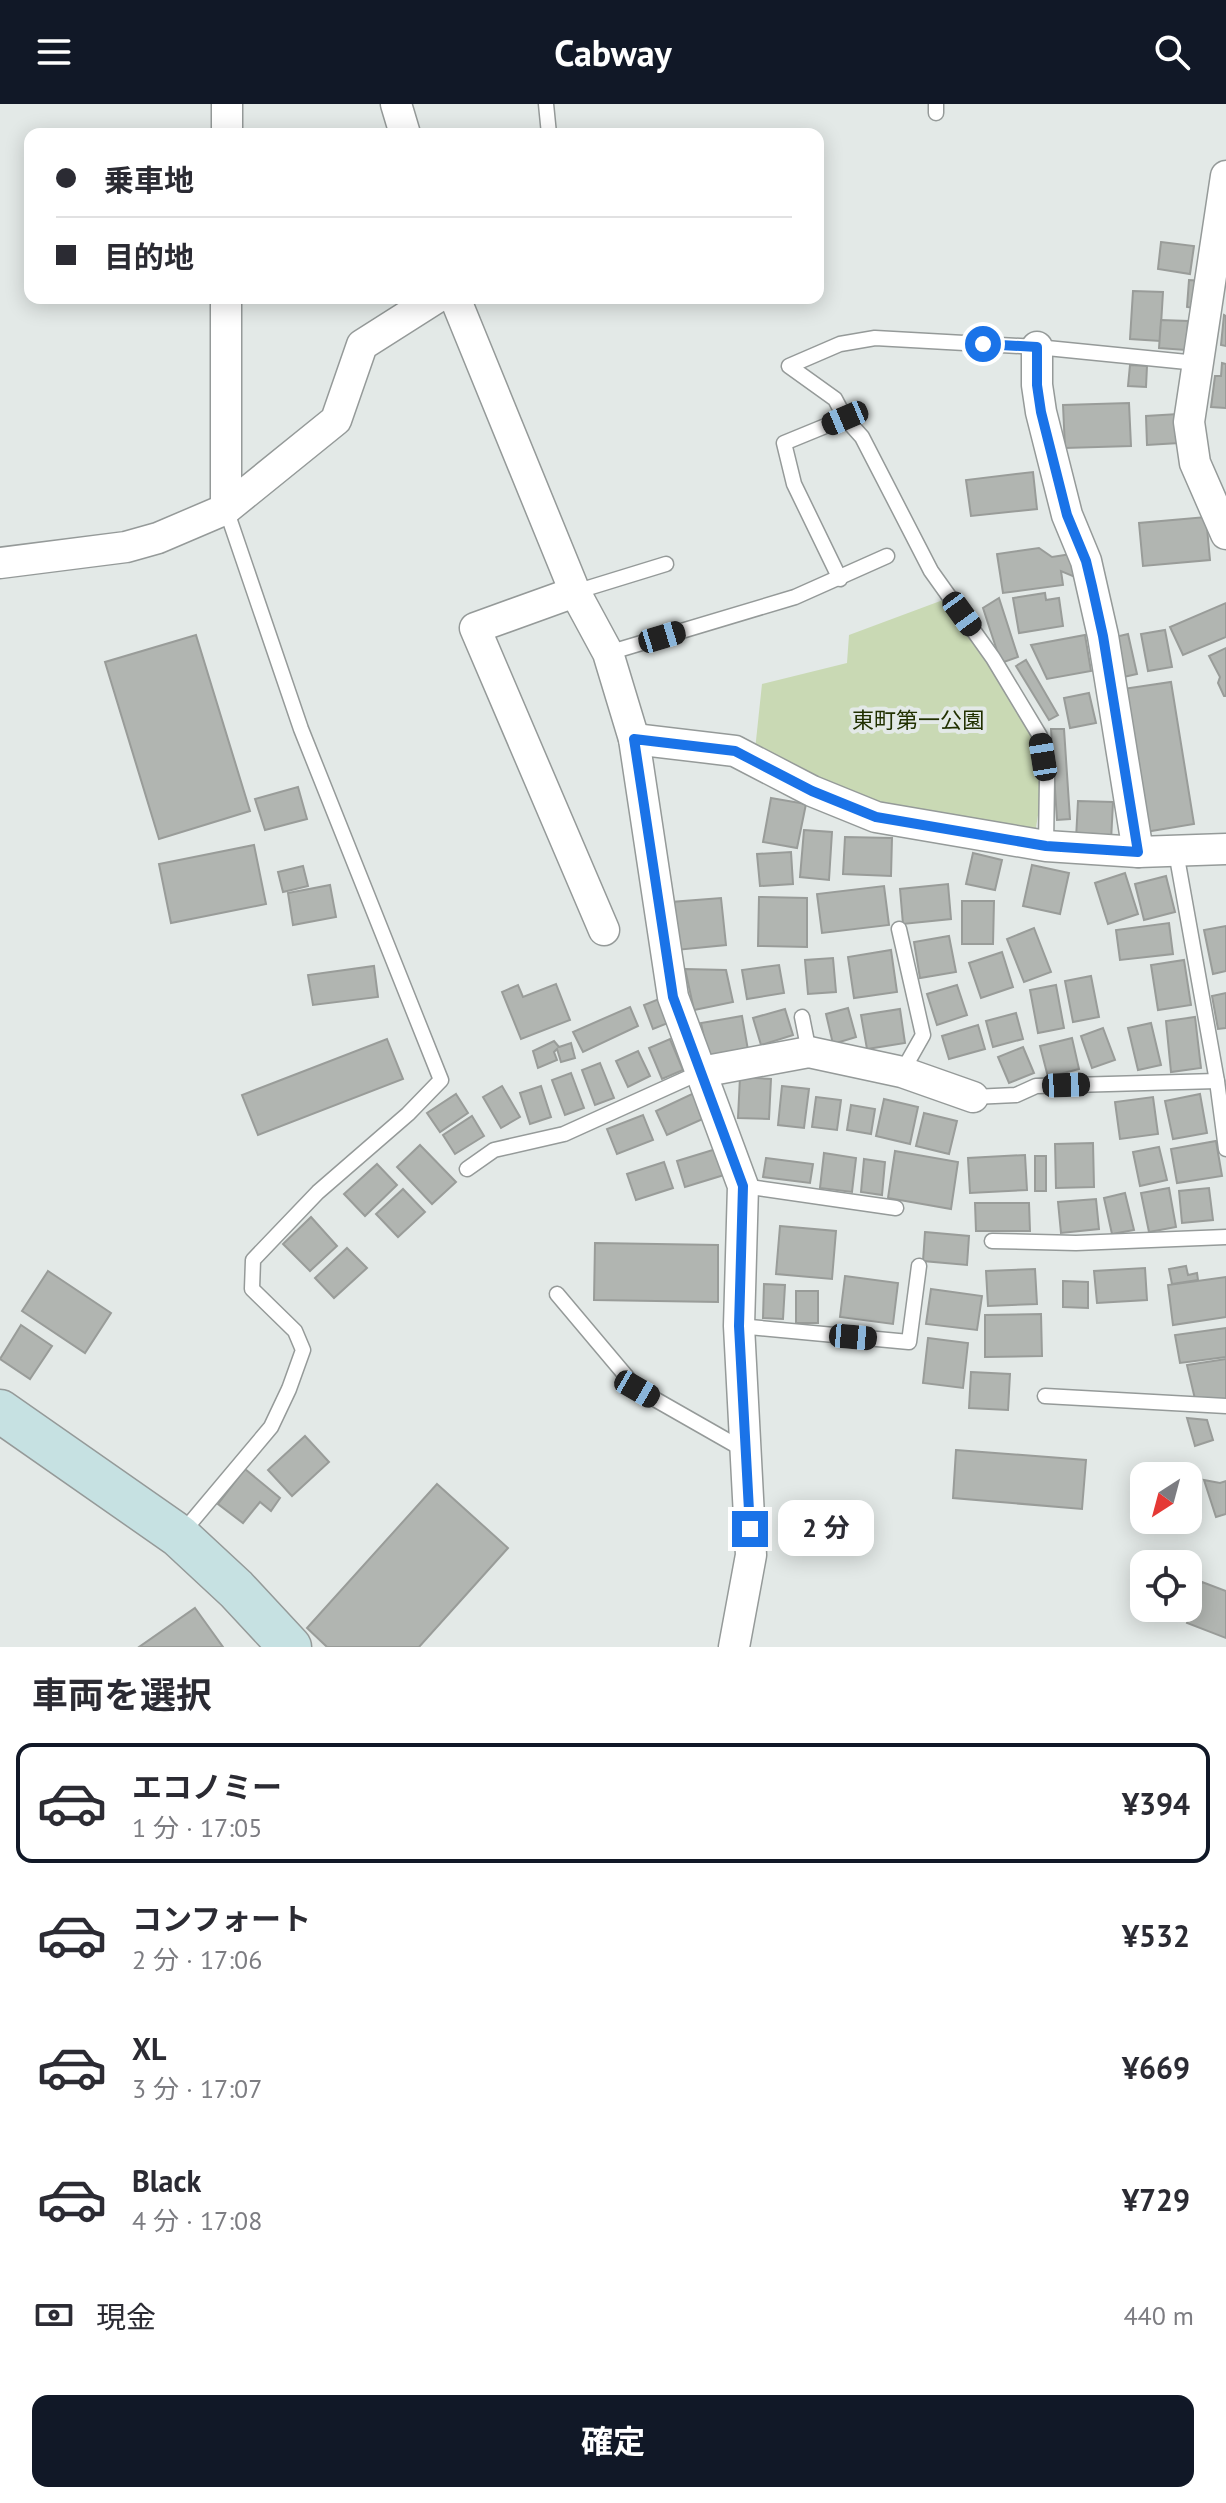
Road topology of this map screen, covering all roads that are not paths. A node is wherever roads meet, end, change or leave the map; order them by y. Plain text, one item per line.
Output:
1 (227, 104) edge
2 (396, 104) edge
3 (546, 104) edge
4 (227, 128) edge
5 (403, 128) edge
6 (548, 128) edge
7 (1226, 176) edge
8 (226, 304) edge
9 (427, 304) edge
10 (457, 304) edge
11 (1037, 347) junction
12 (1197, 363) junction
13 (845, 418) junction
14 (226, 509) junction
15 (1224, 527) edge
16 (887, 556) dead end
17 (0, 563) edge
18 (666, 564) dead end
19 (840, 579) junction
20 (575, 592) junction
21 (608, 653) junction
22 (634, 739) junction
23 (1046, 846) junction
24 (1226, 849) edge
25 (1138, 852) junction
26 (1176, 852) junction
27 (899, 929) dead end
28 (604, 930) dead end
29 (802, 1017) dead end
30 (809, 1052) junction
31 (701, 1072) junction
32 (902, 1072) junction
33 (1217, 1081) junction
34 (973, 1097) joint
35 (1226, 1149) edge
36 (467, 1169) dead end
37 (743, 1186) junction
38 (896, 1208) dead end
39 (1226, 1237) edge
40 (992, 1241) dead end
41 (919, 1266) dead end
42 (557, 1294) dead end
43 (739, 1326) junction
44 (1045, 1396) dead end
45 (1226, 1406) edge
46 (0, 1411) edge
47 (746, 1451) junction
48 (179, 1536) junction
49 (290, 1647) edge
50 (734, 1647) edge

1 - 4 street
2 - 5 street
3 - 6 lane
7 - 12 street
8 - 14 street
9 - 14 street
10 - 20 street
11 - 12 lane
11 - 13 lane
11 - 25 street
12 - 15 street
13 - 19 lane
13 - 23 lane
14 - 17 street
14 - 48 lane
16 - 19 lane
18 - 20 lane
19 - 21 lane
20 - 21 street
20 - 28 street
21 - 22 street
22 - 23 street
22 - 31 street
23 - 25 street
24 - 26 street
25 - 26 street
26 - 33 lane
27 - 32 lane
29 - 30 lane
30 - 31 street
30 - 32 street
31 - 36 lane
31 - 37 street
32 - 34 street
33 - 34 lane
33 - 35 lane
37 - 38 lane
37 - 43 street
39 - 40 lane
41 - 43 lane
42 - 47 lane
43 - 47 street
44 - 45 lane
46 - 48 street
47 - 50 street
48 - 49 street

